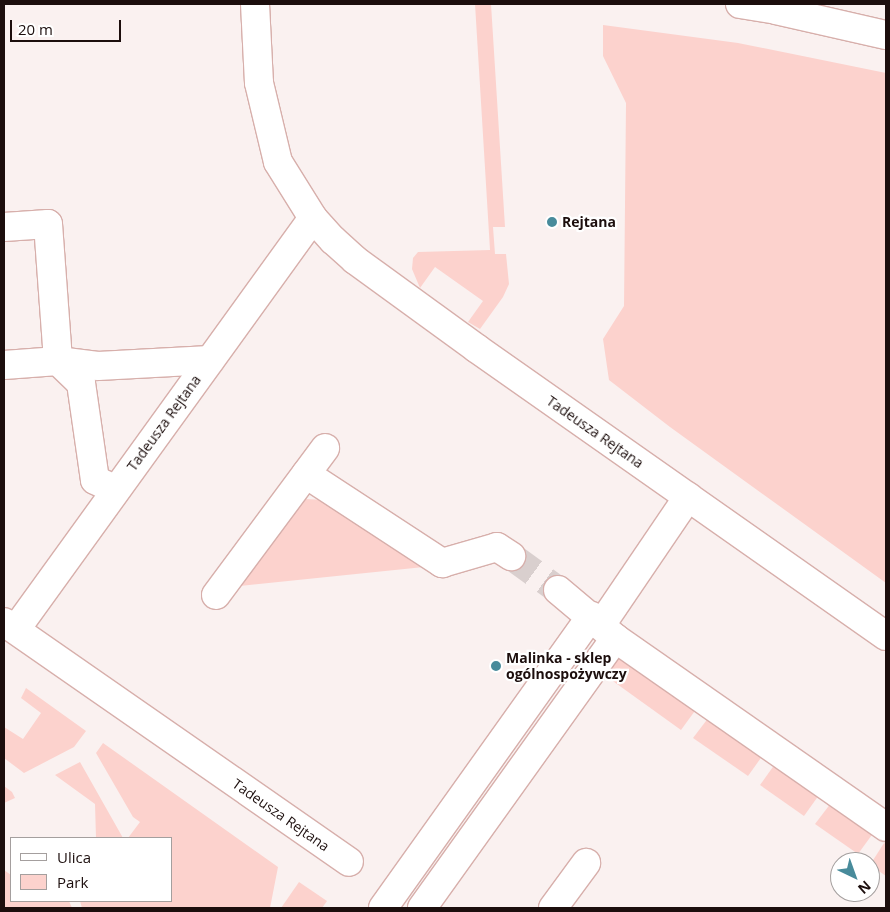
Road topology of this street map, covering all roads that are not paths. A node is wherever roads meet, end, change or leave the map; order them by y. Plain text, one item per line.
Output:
1 (254, 4) edge
2 (740, 4) edge
3 (886, 35) edge
4 (313, 218) junction
5 (4, 227) edge
6 (210, 360) junction
7 (58, 361) junction
8 (4, 365) edge
9 (324, 448) dead end
10 (306, 474) junction
11 (116, 490) junction
12 (688, 497) junction
13 (511, 556) tunnel mouth
14 (558, 590) tunnel mouth
15 (216, 595) dead end
16 (10, 626) edge
17 (603, 626) junction
18 (886, 636) edge
19 (886, 827) edge
20 (349, 862) dead end
21 (586, 863) dead end
22 (382, 908) edge
23 (422, 908) edge
24 (553, 908) edge

1 - 4 street, Tadeusza Rejtana
2 - 3 street
4 - 6 street, Tadeusza Rejtana
4 - 12 street, Tadeusza Rejtana
5 - 7 street
6 - 7 street
6 - 11 street, Tadeusza Rejtana
7 - 8 street
7 - 11 street
9 - 10 street
10 - 13 street
10 - 15 street
11 - 16 street, Tadeusza Rejtana
12 - 17 street
12 - 18 street, Tadeusza Rejtana
14 - 17 street
16 - 20 street, Tadeusza Rejtana
17 - 19 street
17 - 22 street
17 - 23 street
21 - 24 street

